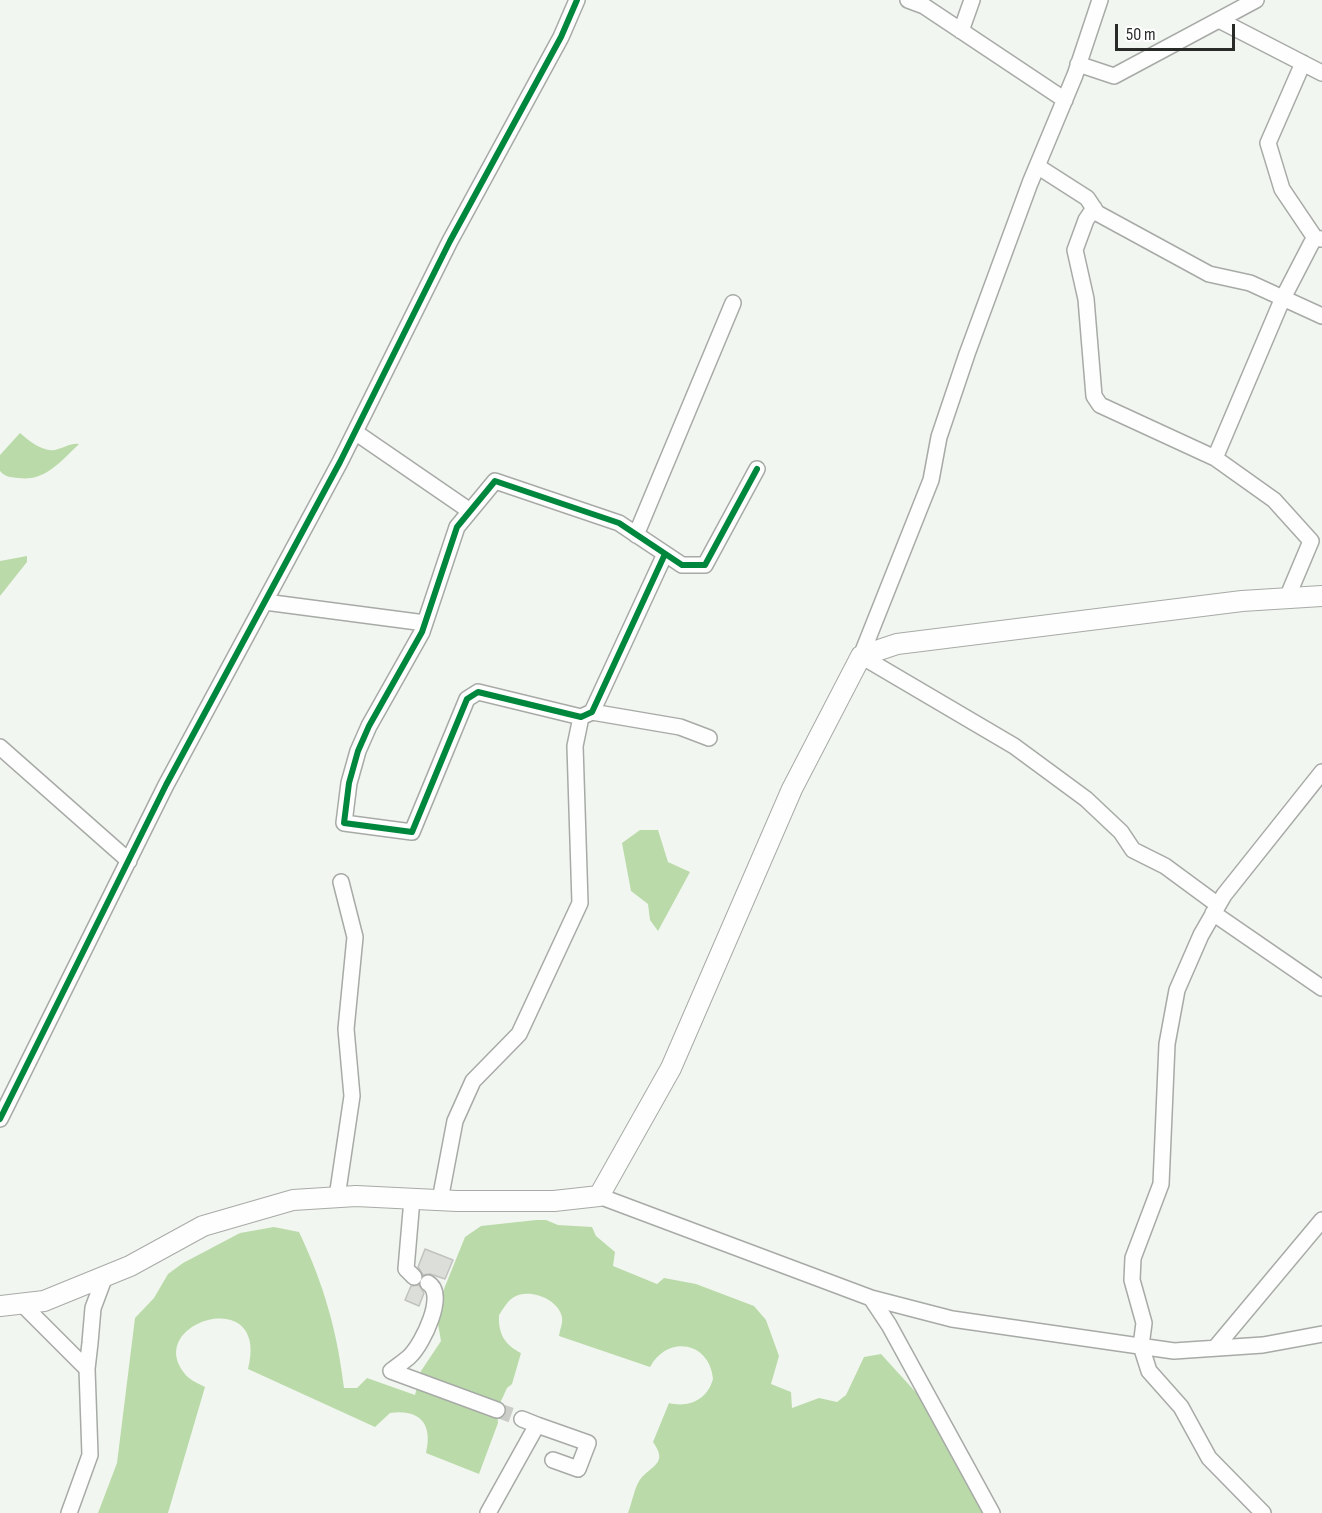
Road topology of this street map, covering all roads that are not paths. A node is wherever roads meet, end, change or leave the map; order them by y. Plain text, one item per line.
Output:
1 (578, 0) edge
2 (908, 0) edge
3 (972, 0) edge
4 (1100, 0) edge
5 (1256, 0) edge
6 (1218, 20) junction
7 (961, 30) junction
8 (1303, 63) junction
9 (1078, 64) junction
10 (1322, 73) edge
11 (1065, 100) junction
12 (1037, 166) junction
13 (1094, 208) junction
14 (1319, 238) edge
15 (1282, 300) junction
16 (733, 303) dead end
17 (1322, 316) edge
18 (355, 432) junction
19 (1215, 458) junction
20 (757, 469) dead end
21 (470, 511) junction
22 (636, 535) junction
23 (1316, 541) edge
24 (665, 554) junction
25 (1322, 596) edge
26 (1287, 598) junction
27 (265, 602) junction
28 (425, 622) junction
29 (861, 656) junction
30 (587, 715) junction
31 (708, 738) dead end
32 (0, 747) edge
33 (1322, 772) edge
34 (129, 861) junction
35 (341, 882) dead end
36 (1216, 909) junction
37 (1322, 988) edge
38 (0, 1119) edge
39 (599, 1196) junction
40 (337, 1197) junction
41 (412, 1199) junction
42 (440, 1200) junction
43 (1322, 1220) edge
44 (105, 1276) junction
45 (871, 1298) junction
46 (21, 1304) junction
47 (0, 1306) edge
48 (1322, 1334) edge
49 (1141, 1346) junction
50 (1215, 1348) junction
51 (87, 1368) junction
52 (494, 1409) tunnel mouth
53 (522, 1419) tunnel mouth
54 (537, 1425) junction
55 (553, 1460) dead end
56 (69, 1513) edge
57 (488, 1513) edge
58 (992, 1513) edge
59 (1263, 1513) edge

1 - 18 street
2 - 7 street
3 - 7 street
4 - 9 street
5 - 6 street
6 - 8 street
6 - 9 street
7 - 11 street
8 - 10 street
8 - 14 street
9 - 11 street
11 - 12 street
12 - 13 street
12 - 29 street
13 - 15 street
13 - 19 street
14 - 15 street
15 - 17 street
15 - 19 street
16 - 22 street
18 - 21 street
18 - 27 street
19 - 23 street
20 - 24 street
21 - 22 street
21 - 28 street
22 - 24 street
23 - 26 street
24 - 30 street
25 - 26 main road
26 - 29 main road
27 - 28 street
27 - 34 street
28 - 30 street
29 - 36 street
29 - 39 main road
30 - 31 street
30 - 42 street
32 - 34 street
33 - 36 street
34 - 38 street
35 - 40 street
36 - 37 street
36 - 49 street
39 - 42 main road
39 - 45 street
40 - 41 main road
40 - 44 main road
41 - 42 main road
41 - 52 street
43 - 50 street
44 - 46 main road
44 - 51 street
45 - 49 street
45 - 58 street
46 - 47 main road
46 - 51 street
48 - 50 street
49 - 50 street
49 - 59 street
51 - 56 street
53 - 54 street
54 - 55 street
54 - 57 street

